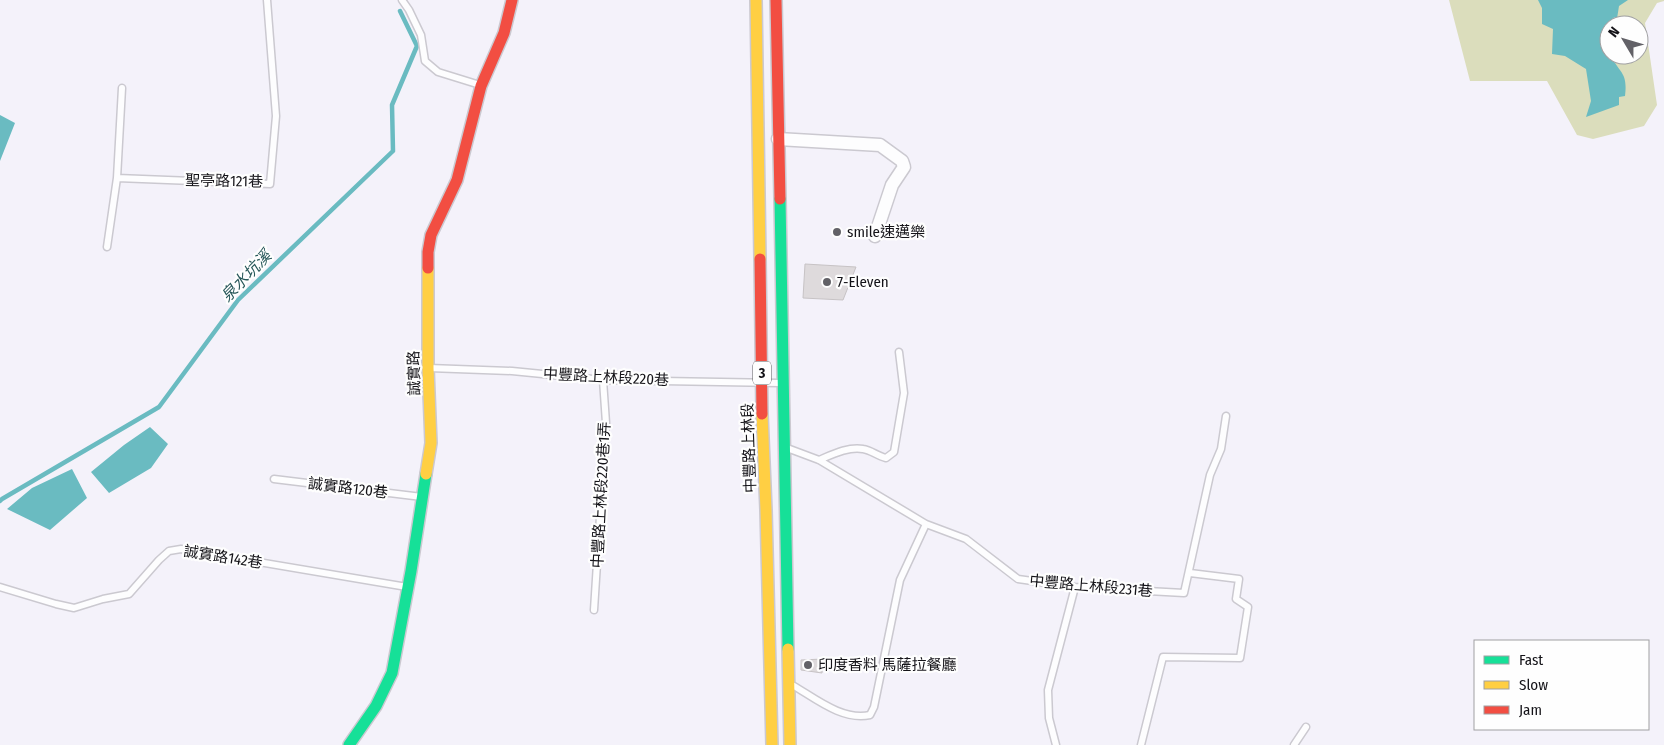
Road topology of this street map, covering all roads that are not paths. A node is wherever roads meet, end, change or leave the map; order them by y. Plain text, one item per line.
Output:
1 (267, 0) edge
2 (402, 0) edge
3 (512, 0) edge
4 (756, 0) edge
5 (776, 0) edge
6 (481, 86) junction
7 (122, 88) dead end
8 (778, 139) junction
9 (117, 178) junction
10 (875, 236) dead end
11 (107, 247) dead end
12 (899, 352) dead end
13 (428, 368) junction
14 (604, 380) junction
15 (763, 383) junction
16 (784, 383) junction
17 (1226, 416) dead end
18 (781, 446) junction
19 (819, 460) junction
20 (274, 479) dead end
21 (423, 497) junction
22 (926, 524) junction
23 (1190, 573) junction
24 (0, 586) edge
25 (408, 587) junction
26 (1075, 587) junction
27 (594, 610) dead end
28 (790, 684) junction
29 (1306, 727) dead end
30 (348, 745) edge
31 (772, 745) edge
32 (790, 745) edge
33 (1056, 745) edge
34 (1140, 745) edge
35 (1294, 745) edge

1 - 9 lane, 聖亭路121巷
2 - 6 lane
3 - 6 main road, 誠實路
4 - 15 main road, 中豐路上林段 / 3
5 - 8 main road, 3
6 - 13 main road, 誠實路
7 - 9 lane
8 - 10 street
8 - 16 main road, 3
9 - 11 lane
12 - 19 lane
13 - 14 lane, 中豐路上林段220巷
13 - 21 main road, 誠實路
14 - 15 lane, 中豐路上林段220巷
14 - 27 lane, 中豐路上林段220巷1弄
15 - 16 lane, 中豐路上林段220巷
15 - 31 main road, 中豐路上林段 / 3
16 - 18 main road, 3
17 - 23 lane, 中豐路上林段231巷
18 - 19 lane, 中豐路上林段231巷
18 - 28 main road, 3
19 - 22 lane, 中豐路上林段231巷
20 - 21 lane, 誠實路120巷
21 - 25 main road, 誠實路
22 - 26 lane, 中豐路上林段231巷
22 - 28 lane
23 - 26 lane, 中豐路上林段231巷
23 - 34 lane
24 - 25 lane, 誠實路142巷
25 - 30 main road, 誠實路
26 - 33 lane
28 - 32 main road, 3
29 - 35 lane

